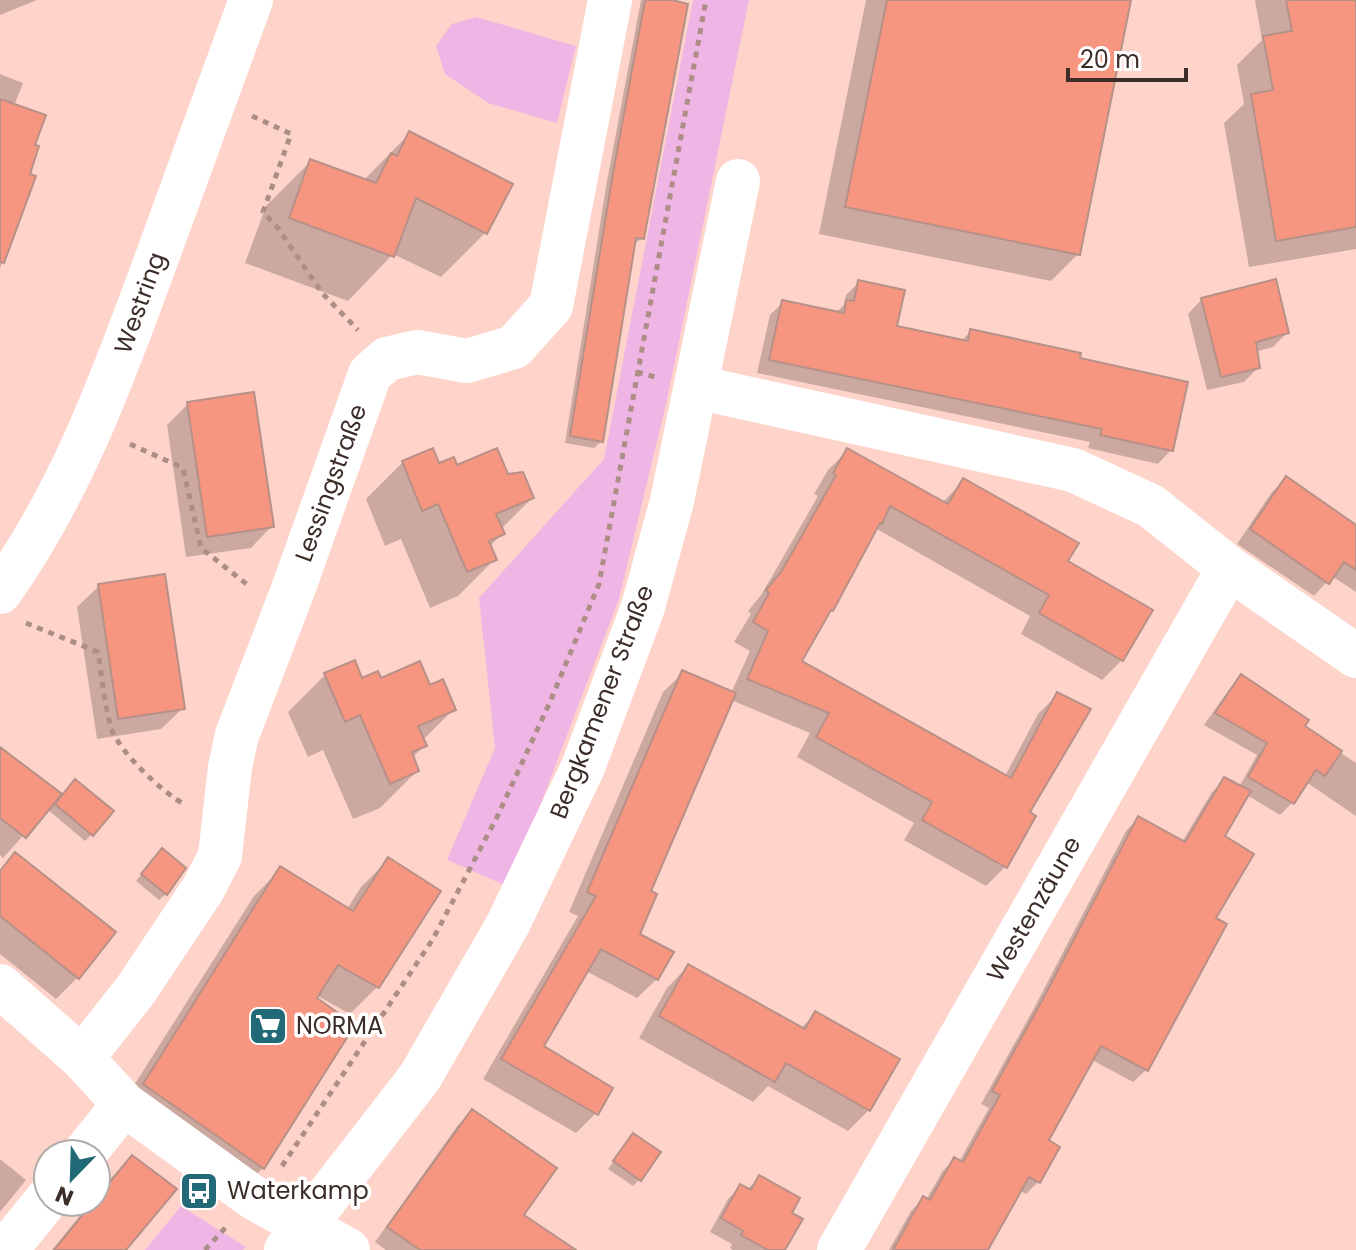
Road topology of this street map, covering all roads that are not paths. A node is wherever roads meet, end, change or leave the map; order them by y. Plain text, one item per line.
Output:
1 (251, 0) edge
2 (610, 0) edge
3 (738, 181) dead end
4 (696, 387) junction
5 (1229, 568) junction
6 (7, 604) edge
7 (1356, 656) edge
8 (0, 986) edge
9 (82, 1058) junction
10 (124, 1104) junction
11 (97, 1138) edge
12 (32, 1218) edge
13 (297, 1238) edge
14 (6, 1250) edge
15 (348, 1250) edge
16 (839, 1250) edge

1 - 6 street, Westring
2 - 9 street, Lessingstraße
3 - 4 street, Bergkamener Straße
4 - 5 street
4 - 13 street, Bergkamener Straße
5 - 7 street
5 - 16 street, Westenzäune
8 - 9 street
9 - 10 street
10 - 11 street
10 - 13 street
12 - 14 street
13 - 15 street

